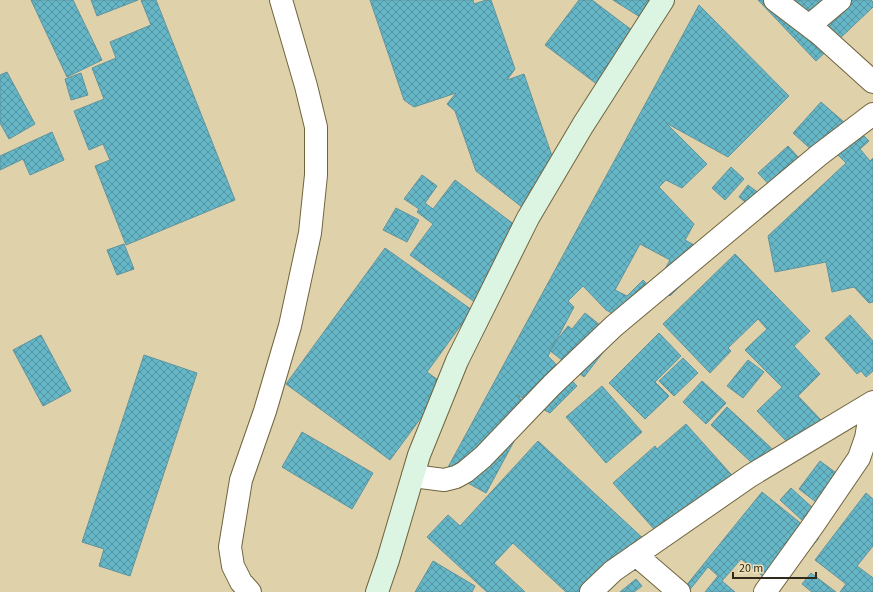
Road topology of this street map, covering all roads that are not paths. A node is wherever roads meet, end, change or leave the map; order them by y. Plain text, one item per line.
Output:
1 (281, 0) edge
2 (663, 0) edge
3 (775, 0) edge
4 (840, 0) edge
5 (809, 26) junction
6 (873, 82) edge
7 (873, 114) edge
8 (872, 402) edge
9 (413, 476) junction
10 (636, 555) junction
11 (240, 588) edge
12 (377, 592) edge
13 (590, 592) edge
14 (679, 592) edge
15 (765, 592) edge

1 - 11 street
2 - 9 street
3 - 5 street
4 - 5 street
5 - 6 street
7 - 9 street
8 - 10 street
8 - 15 street
9 - 12 street
10 - 13 street
10 - 14 street

